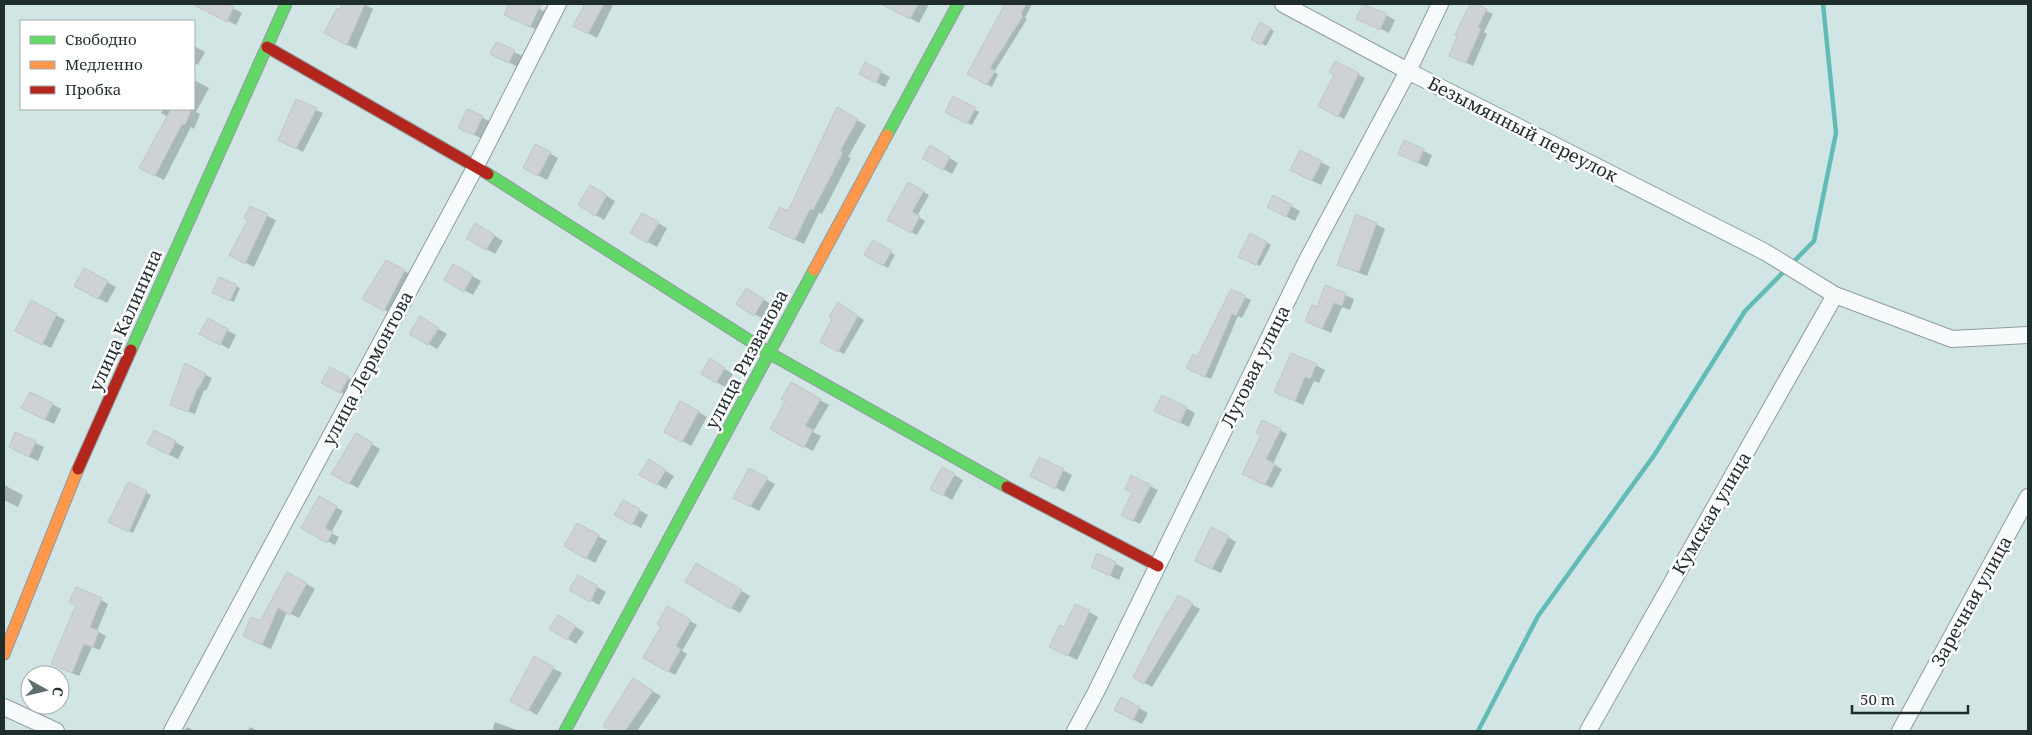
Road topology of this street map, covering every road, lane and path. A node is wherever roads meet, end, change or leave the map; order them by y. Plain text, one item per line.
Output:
1 (286, 4) edge
2 (558, 4) edge
3 (958, 4) edge
4 (1283, 4) edge
5 (1440, 4) edge
6 (267, 47) junction
7 (1408, 71) junction
8 (476, 166) junction
9 (1835, 295) junction
10 (2028, 335) edge
11 (769, 353) junction
12 (2028, 497) edge
13 (1158, 566) junction
14 (4, 654) edge
15 (4, 707) edge
16 (56, 731) edge
17 (172, 731) edge
18 (564, 731) edge
19 (1075, 731) edge
20 (1588, 731) edge
21 (1900, 731) edge

1 - 6 street, улица Калинина
2 - 8 street, улица Лермонтова
3 - 11 street, улица Ризванова
4 - 7 street, Безымянный переулок
5 - 7 street, Луговая улица
6 - 8 street
6 - 14 street, улица Калинина
7 - 9 street, Безымянный переулок
7 - 13 street, Луговая улица
8 - 11 street
8 - 17 street, улица Лермонтова
9 - 10 street, Безымянный переулок
9 - 20 street, Кумская улица
11 - 13 street
11 - 18 street, улица Ризванова
12 - 21 street, Заречная улица
13 - 19 street, Луговая улица
15 - 16 street

